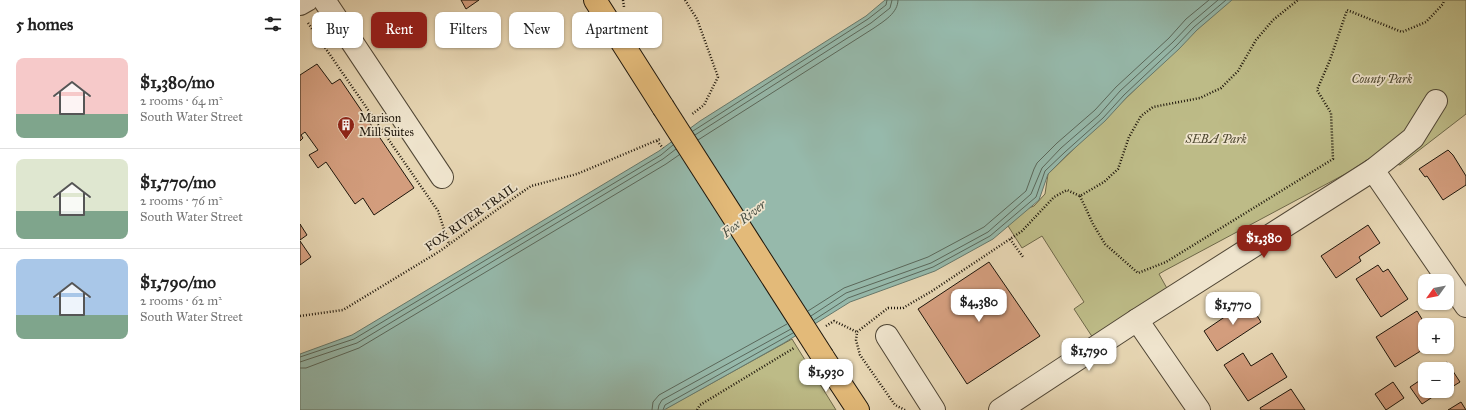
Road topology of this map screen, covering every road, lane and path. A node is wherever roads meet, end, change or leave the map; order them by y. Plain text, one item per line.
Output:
1 (307, 0) edge
2 (324, 0) edge
3 (595, 0) edge
4 (685, 0) edge
5 (1298, 0) edge
6 (1444, 0) edge
7 (304, 14) edge
8 (718, 77) dead end
9 (1436, 101) dead end
10 (663, 148) dead end
11 (1373, 170) junction
12 (442, 177) dead end
13 (1080, 196) junction
14 (1010, 239) junction
15 (449, 244) junction
16 (1023, 257) dead end
17 (1466, 306) edge
18 (300, 316) edge
19 (1137, 320) junction
20 (822, 329) dead end
21 (857, 332) junction
22 (887, 336) dead end
23 (798, 345) dead end
24 (697, 410) edge
25 (858, 410) edge
26 (905, 410) edge
27 (934, 410) edge
28 (1000, 410) edge
29 (1199, 410) edge

1 - 7 street
2 - 12 street
3 - 25 main road, bridge
4 - 8 path
5 - 13 path
6 - 13 path
7 - 15 path
9 - 11 street
10 - 15 path, FOX RIVER TRAIL
11 - 17 street
11 - 19 street
13 - 14 path
14 - 16 path
14 - 21 path
15 - 18 path, FOX RIVER TRAIL
19 - 28 street
19 - 29 street
20 - 21 path
21 - 26 path
22 - 27 street
23 - 24 path

